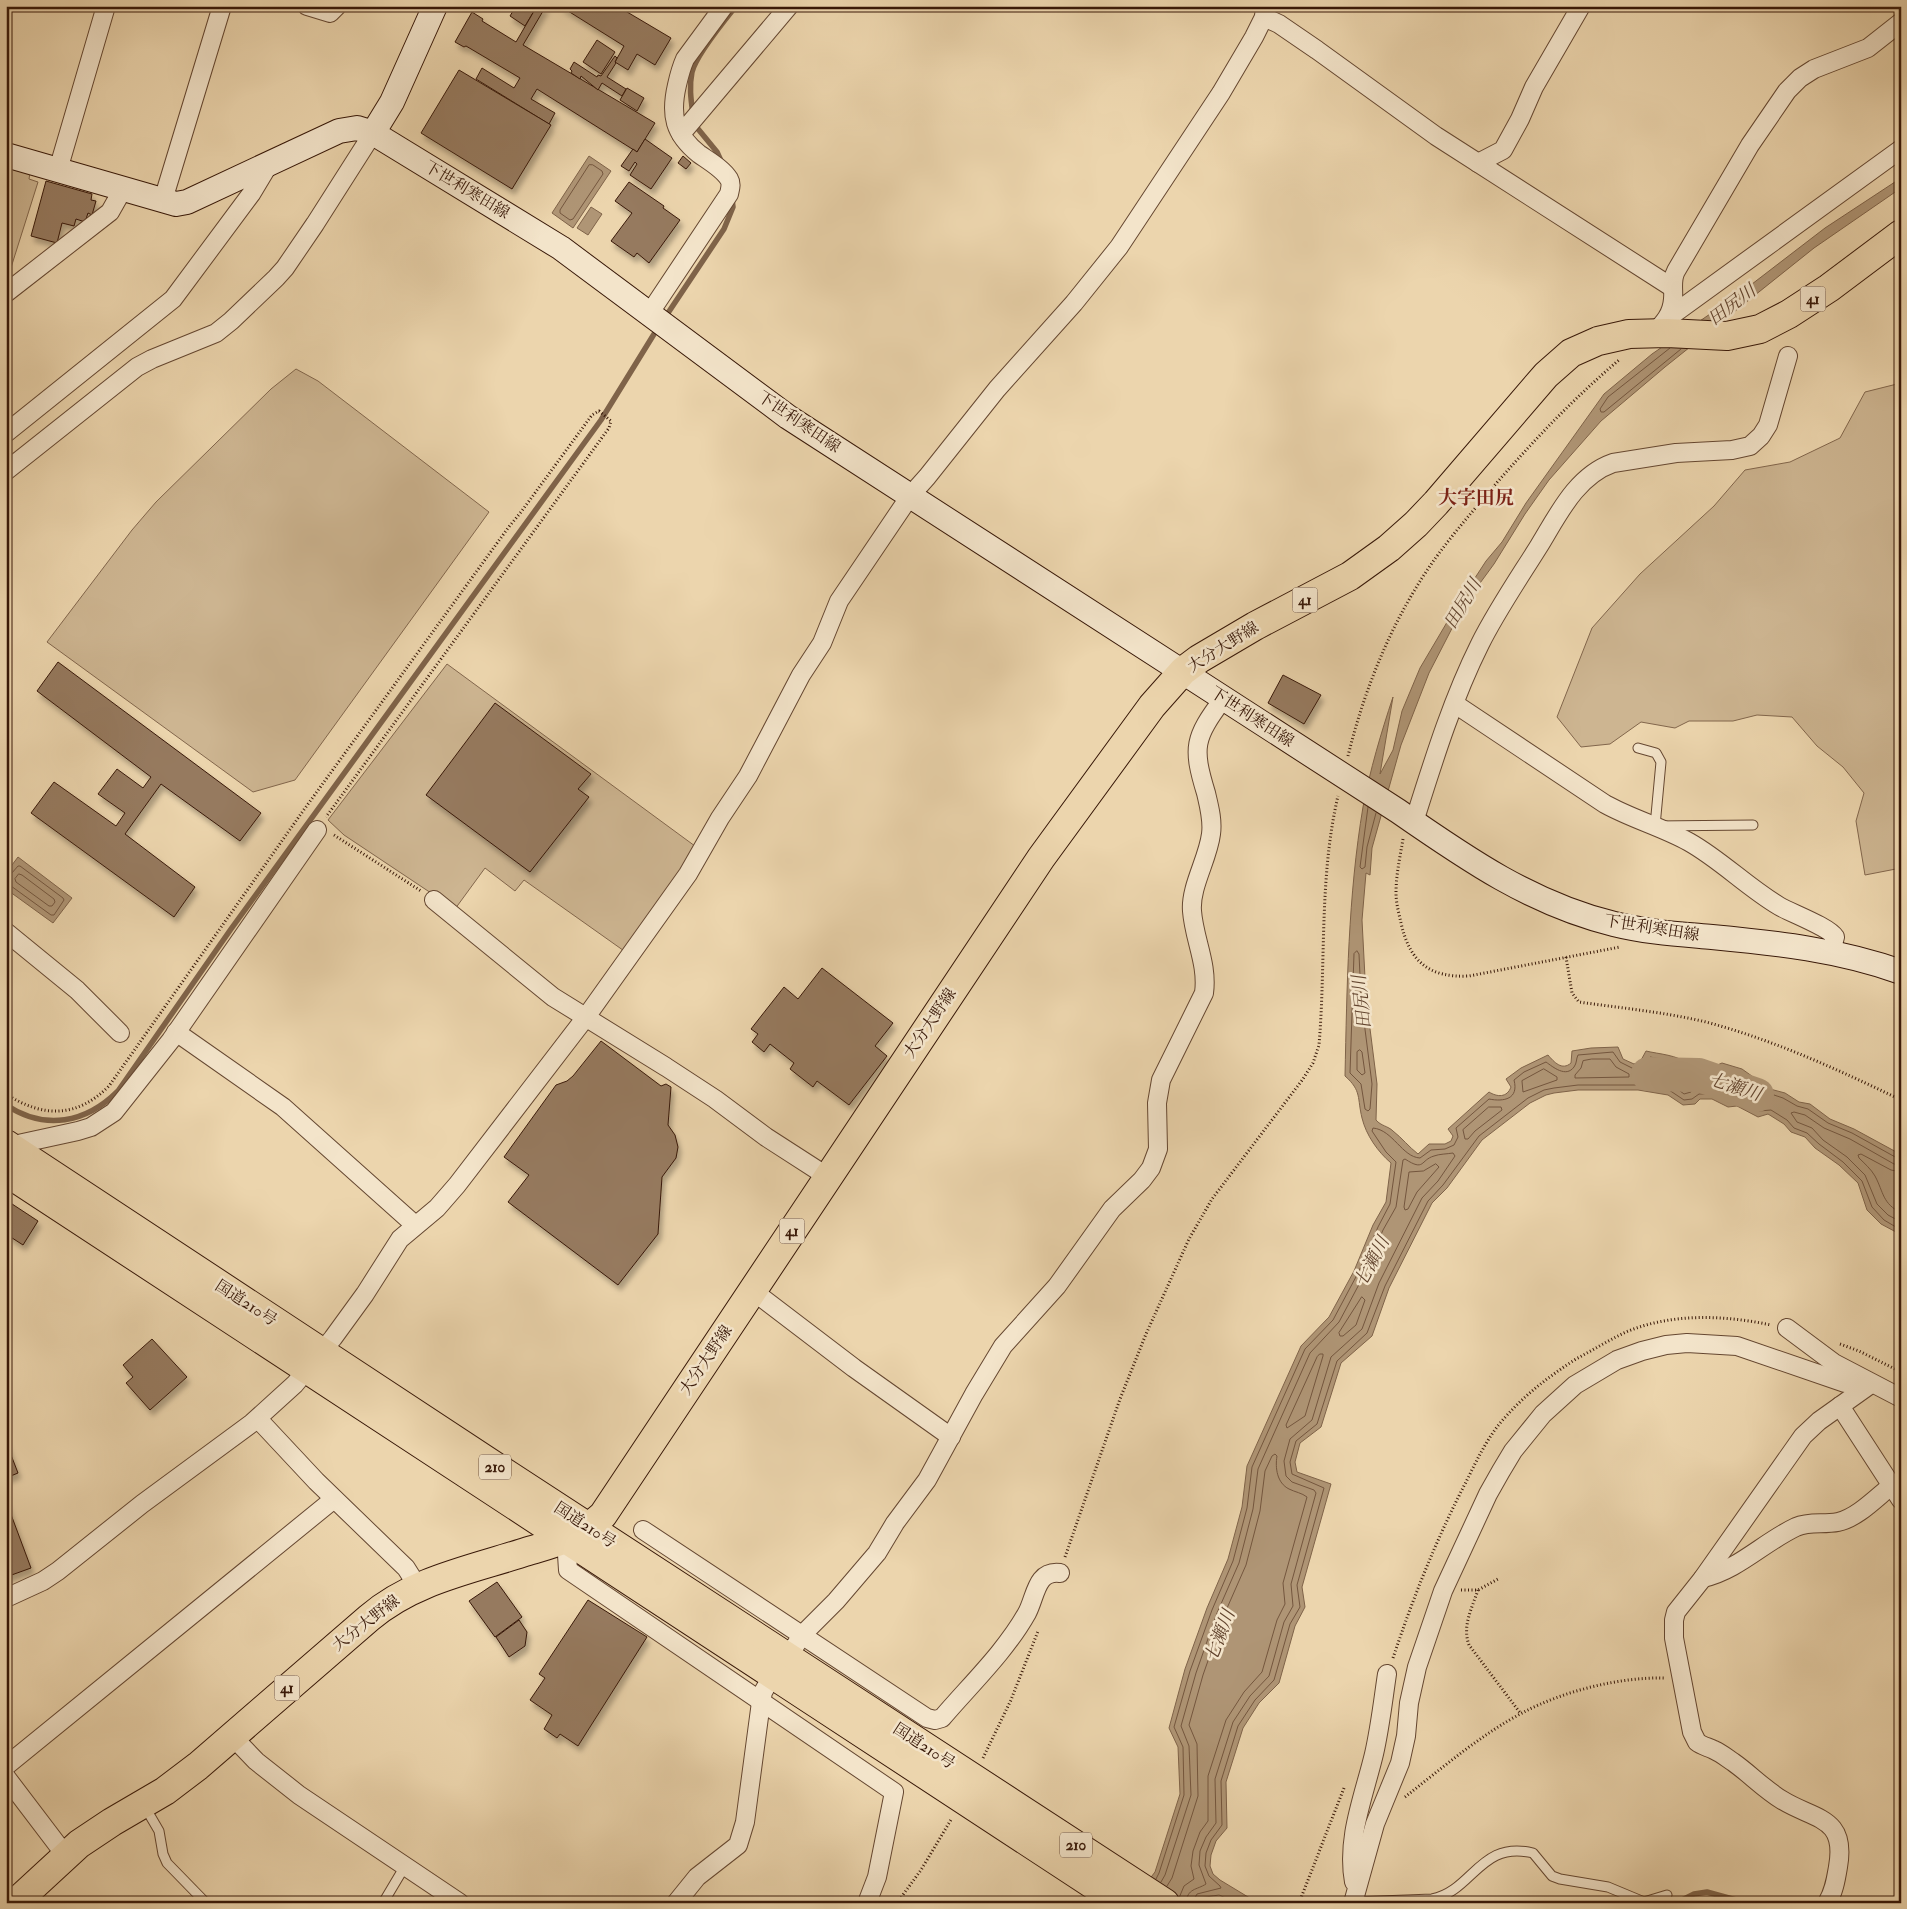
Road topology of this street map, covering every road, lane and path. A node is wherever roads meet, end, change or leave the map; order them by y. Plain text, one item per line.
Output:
1 (106, 6) edge
2 (222, 6) edge
3 (307, 6) edge
4 (337, 6) edge
5 (435, 6) edge
6 (724, 6) edge
7 (788, 6) edge
8 (1581, 6) edge
9 (1265, 12) edge
10 (1901, 22) edge
11 (373, 133) junction
12 (681, 134) junction
13 (1901, 149) edge
14 (6, 156) edge
15 (1478, 163) junction
16 (268, 164) junction
17 (58, 170) junction
18 (123, 189) junction
19 (163, 200) junction
20 (1901, 234) edge
21 (1673, 288) junction
22 (6, 293) edge
23 (649, 314) junction
24 (1663, 328) junction
25 (1625, 355) dead end
26 (1788, 356) dead end
27 (6, 433) edge
28 (6, 471) edge
29 (910, 496) junction
30 (1183, 672) junction
31 (1223, 699) junction
32 (1455, 704) junction
33 (1638, 748) dead end
34 (1346, 777) junction
35 (1405, 824) junction
36 (1753, 825) dead end
37 (1655, 826) junction
38 (322, 828) junction
39 (434, 900) joint
40 (6, 932) edge
41 (1623, 947) dead end
42 (1831, 952) junction
43 (1566, 957) junction
44 (1901, 972) edge
45 (586, 1017) junction
46 (176, 1032) junction
47 (120, 1033) dead end
48 (6, 1094) edge
49 (1901, 1100) edge
50 (7, 1154) edge
51 (828, 1177) junction
52 (415, 1225) junction
53 (752, 1291) junction
54 (1786, 1328) joint
55 (1833, 1342) dead end
56 (315, 1361) junction
57 (1901, 1372) edge
58 (1871, 1384) junction
59 (1901, 1398) edge
60 (1840, 1406) junction
61 (258, 1418) junction
62 (951, 1437) junction
63 (1896, 1493) edge
64 (334, 1499) junction
65 (643, 1530) dead end
66 (578, 1533) junction
67 (1060, 1573) joint
68 (1703, 1578) junction
69 (1498, 1579) dead end
70 (418, 1587) junction
71 (1478, 1590) junction
72 (1443, 1591) junction
73 (6, 1598) edge
74 (1040, 1626) dead end
75 (788, 1656) junction
76 (1387, 1674) joint
77 (1682, 1678) junction
78 (761, 1702) junction
79 (1521, 1714) junction
80 (232, 1736) junction
81 (982, 1760) dead end
82 (6, 1766) edge
83 (6, 1777) edge
84 (1347, 1781) dead end
85 (972, 1802) junction
86 (143, 1804) junction
87 (1377, 1818) junction
88 (66, 1856) junction
89 (405, 1866) junction
90 (1667, 1895) dead end
91 (1354, 1899) edge
92 (16, 1903) edge
93 (206, 1903) edge
94 (383, 1903) edge
95 (460, 1903) edge
96 (676, 1903) edge
97 (867, 1903) edge
98 (897, 1903) edge
99 (1121, 1903) edge
100 (1165, 1903) edge
101 (1299, 1903) edge
102 (1827, 1903) edge

1 - 17 street
2 - 19 street
3 - 4 street
5 - 11 main road
6 - 12 street
7 - 12 street
8 - 15 street
9 - 15 street
9 - 29 street
10 - 21 street
11 - 16 main road
11 - 23 main road, 下世利寒田線
11 - 28 street
12 - 23 street
13 - 24 street
14 - 17 main road
15 - 21 street
16 - 19 main road
16 - 27 street
17 - 18 main road
18 - 19 main road
18 - 22 street
20 - 24 main road, 大分大野線 / 41
21 - 24 street
23 - 29 main road, 下世利寒田線
24 - 30 main road, 大分大野線 / 41
25 - 34 path
26 - 32 street
29 - 30 main road, 下世利寒田線
29 - 45 street
30 - 31 main road, 下世利寒田線
30 - 51 main road, 大分大野線 / 41
31 - 34 main road, 下世利寒田線
31 - 62 street
32 - 35 street
32 - 37 street
33 - 37 lane
34 - 35 main road, 下世利寒田線
34 - 67 path
35 - 42 main road, 下世利寒田線
35 - 43 path
36 - 37 lane
37 - 42 street
38 - 39 path
38 - 46 street
38 - 48 path
39 - 45 street
40 - 47 street
41 - 43 path
42 - 44 main road, 下世利寒田線
43 - 49 path
45 - 51 street
45 - 52 street
46 - 50 street
46 - 52 street
50 - 56 main road, 国道210号 / 210
51 - 53 main road, 大分大野線 / 41
52 - 56 street
53 - 62 street
53 - 66 main road, 大分大野線 / 41
54 - 58 street
54 - 76 path
55 - 57 path
56 - 61 street
56 - 66 main road, 国道210号 / 210
58 - 59 street
58 - 60 street
58 - 72 street
60 - 63 street
60 - 68 street
61 - 64 street
61 - 73 street
62 - 75 street
63 - 68 street
64 - 70 street
64 - 82 street
65 - 75 street
66 - 70 main road, 大分大野線 / 41
66 - 75 main road, 国道210号 / 210
66 - 78 street
67 - 75 street
68 - 77 street
69 - 71 path
70 - 80 main road, 大分大野線 / 41
71 - 72 path
71 - 79 path
72 - 87 street
74 - 81 path
75 - 78 street
75 - 85 main road, 国道210号 / 210
76 - 91 street
77 - 79 path
77 - 102 street
78 - 96 street
78 - 97 street
79 - 87 path
80 - 86 main road, 大分大野線 / 41
80 - 89 street
83 - 88 street
84 - 101 path
85 - 98 path
85 - 99 main road, 国道210号 / 210
85 - 100 main road, 国道210号 / 210
86 - 88 main road, 大分大野線 / 41
86 - 93 lane
87 - 91 street
88 - 92 main road, 大分大野線 / 41
89 - 94 lane
89 - 95 street
90 - 91 lane

